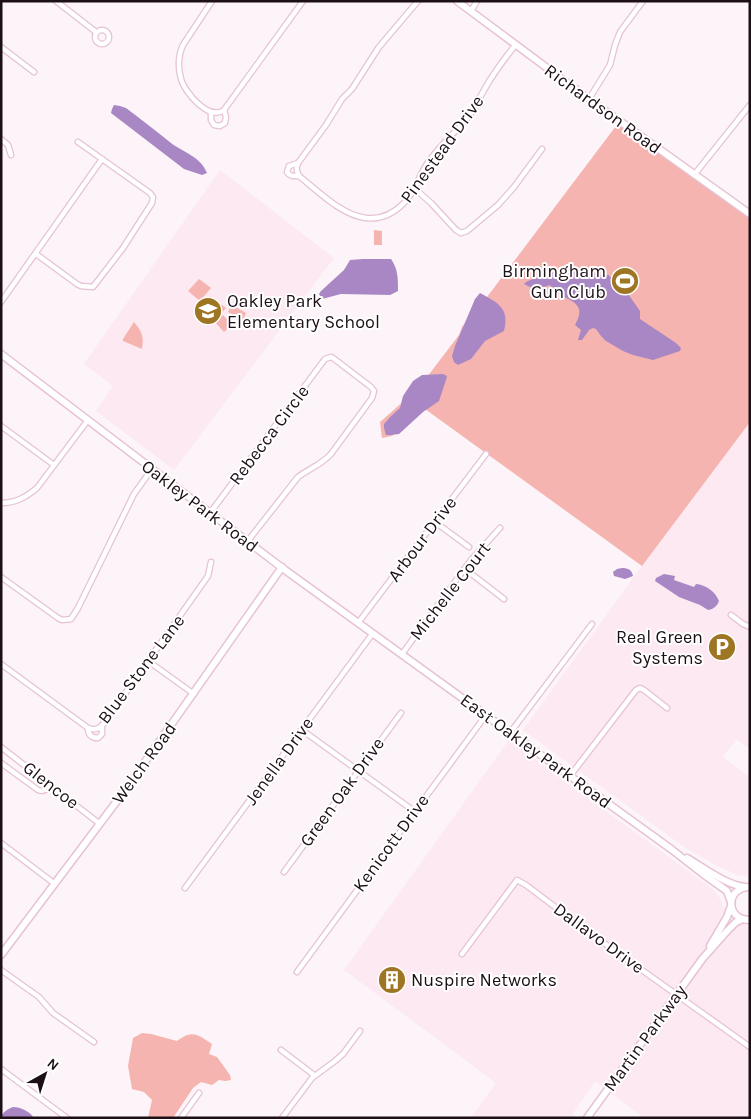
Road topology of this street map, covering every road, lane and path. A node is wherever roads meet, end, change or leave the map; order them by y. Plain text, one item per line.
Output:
1 (56, 1) edge
2 (212, 1) edge
3 (304, 1) edge
4 (418, 1) edge
5 (457, 1) edge
6 (477, 1) edge
7 (643, 1) edge
8 (465, 3) edge
9 (470, 11) junction
10 (96, 32) dead end
11 (516, 44) junction
12 (1, 47) edge
13 (34, 72) dead end
14 (589, 99) junction
15 (750, 105) edge
16 (224, 110) junction
17 (211, 112) junction
18 (1, 139) edge
19 (78, 142) dead end
20 (542, 149) dead end
21 (11, 155) dead end
22 (102, 159) junction
23 (298, 163) junction
24 (298, 174) junction
25 (694, 175) junction
26 (414, 188) junction
27 (750, 214) edge
28 (36, 254) junction
29 (1, 302) edge
30 (1, 354) edge
31 (88, 420) junction
32 (1, 426) edge
33 (486, 454) dead end
34 (54, 465) junction
35 (152, 469) junction
36 (1, 503) edge
37 (210, 513) junction
38 (435, 522) junction
39 (500, 528) dead end
40 (248, 542) junction
41 (469, 547) dead end
42 (211, 562) dead end
43 (282, 568) junction
44 (465, 569) junction
45 (1, 577) edge
46 (504, 598) dead end
47 (730, 615) dead end
48 (358, 623) junction
49 (592, 624) dead end
50 (750, 627) edge
51 (373, 634) junction
52 (402, 654) junction
53 (148, 662) junction
54 (1, 664) edge
55 (194, 694) junction
56 (667, 708) dead end
57 (401, 713) dead end
58 (486, 715) junction
59 (102, 725) junction
60 (88, 728) junction
61 (302, 730) junction
62 (510, 732) junction
63 (1, 747) edge
64 (1, 763) edge
65 (358, 771) junction
66 (570, 776) junction
67 (51, 786) junction
68 (414, 811) junction
69 (100, 824) junction
70 (1, 843) edge
71 (671, 849) junction
72 (284, 872) dead end
73 (55, 884) junction
74 (748, 887) edge
75 (186, 888) dead end
76 (731, 904) junction
77 (748, 920) edge
78 (462, 954) dead end
79 (1, 955) edge
80 (703, 958) junction
81 (1, 970) edge
82 (297, 972) dead end
83 (676, 994) junction
84 (360, 1031) dead end
85 (94, 1042) dead end
86 (750, 1047) edge
87 (282, 1050) dead end
88 (1, 1069) edge
89 (314, 1075) junction
90 (198, 1093) dead end
91 (67, 1118) edge
92 (181, 1118) edge
93 (282, 1118) edge
94 (586, 1118) edge

1 - 10 street
2 - 17 street
3 - 16 street
4 - 23 street
5 - 8 street, Richardson Road
6 - 9 street
7 - 14 street
8 - 9 street, Richardson Road
9 - 11 street, Richardson Road
11 - 14 street, Richardson Road
11 - 26 street, Pinestead Drive
12 - 13 street
14 - 25 street, Richardson Road
15 - 25 street
16 - 17 street
16 - 17 street
18 - 21 street
19 - 22 street
20 - 26 street
22 - 28 street
22 - 28 street
23 - 24 street
23 - 24 street
24 - 26 street, Pinestead Drive
25 - 27 street, Richardson Road
28 - 29 street
30 - 31 street, Oakley Park Road
31 - 34 street
31 - 35 street, Oakley Park Road
32 - 34 street
33 - 38 street, Arbour Drive
34 - 36 street
35 - 37 street, Oakley Park Road
35 - 45 street
37 - 40 street, Oakley Park Road
37 - 40 street, Rebecca Circle
38 - 41 street
38 - 48 street, Arbour Drive
39 - 44 street, Michelle Court
40 - 43 street, Oakley Park Road
42 - 53 street, Blue Stone Lane
43 - 48 street, Oakley Park Road
43 - 55 street, Welch Road
44 - 46 street
44 - 52 street, Michelle Court
47 - 50 street
48 - 51 street, Oakley Park Road
49 - 62 street
51 - 52 street, Oakley Park Road
51 - 61 street, Jenella Drive
52 - 58 street, East Oakley Park Road
53 - 55 street
53 - 59 street, Blue Stone Lane
54 - 60 street, Blue Stone Lane
55 - 69 street, Welch Road
56 - 66 street
57 - 65 street, Green Oak Drive
58 - 62 street, East Oakley Park Road
58 - 68 street, Kenicott Drive
59 - 60 street, Blue Stone Lane
59 - 60 street
61 - 65 street
61 - 75 street, Jenella Drive
62 - 66 street, East Oakley Park Road
63 - 67 street, Glencoe
64 - 67 street
65 - 68 street
65 - 72 street, Green Oak Drive
66 - 71 street, East Oakley Park Road
67 - 69 street, Glencoe
68 - 82 street, Kenicott Drive
69 - 73 street, Welch Road
70 - 73 street
71 - 74 street, East Oakley Park Road
71 - 76 street, East Oakley Park Road
73 - 79 street, Welch Road
74 - 76 street, Martin Parkway
76 - 77 street, East Oakley Park Road
76 - 80 street, Martin Parkway
77 - 80 street, Martin Parkway
78 - 83 street, Dallavo Drive
80 - 83 street, Martin Parkway
81 - 85 street
83 - 86 street, Dallavo Drive
83 - 94 street, Martin Parkway
84 - 89 street
87 - 89 street
88 - 91 street
89 - 93 street
90 - 92 street

